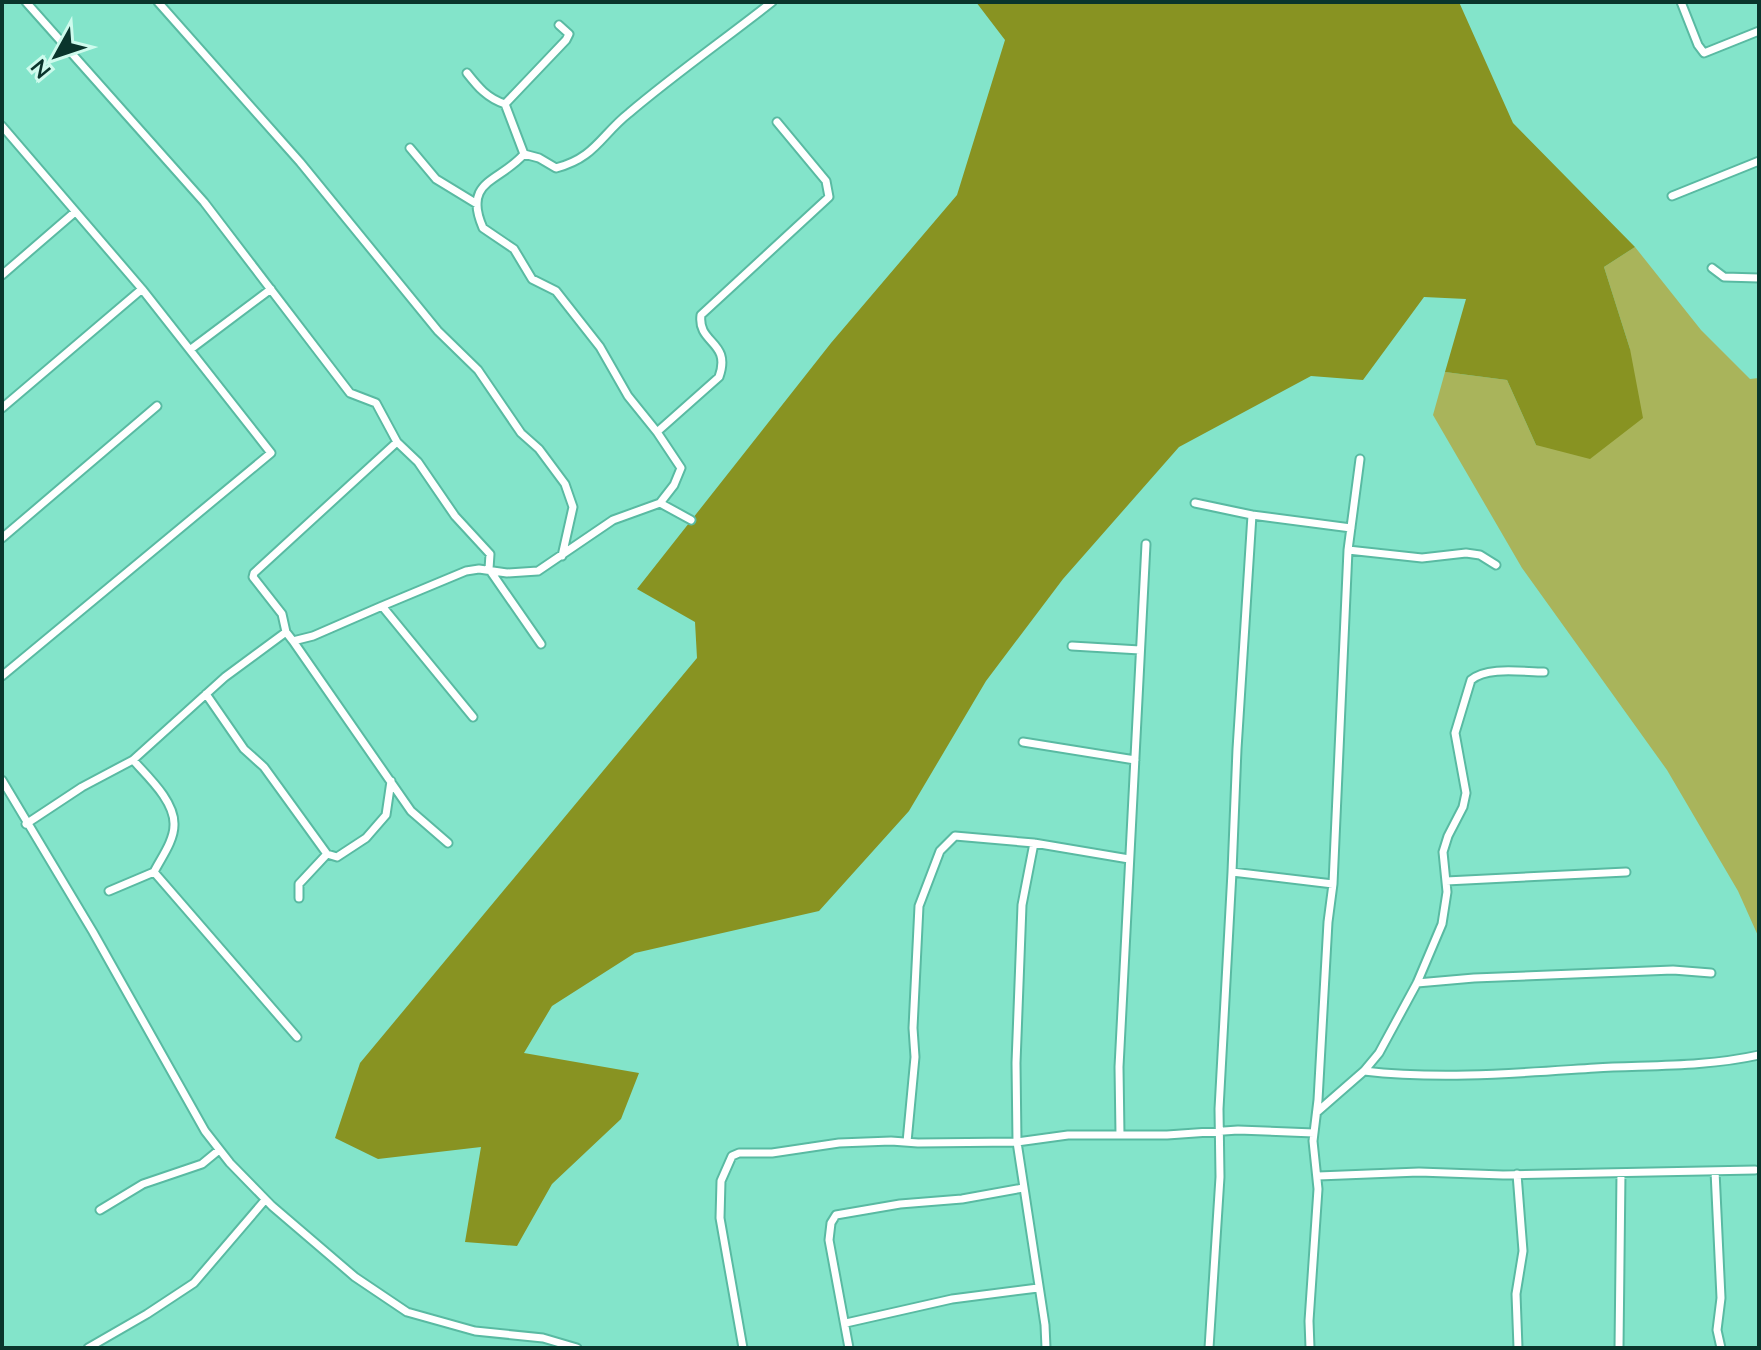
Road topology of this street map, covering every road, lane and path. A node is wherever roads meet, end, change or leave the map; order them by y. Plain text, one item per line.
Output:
1 (26, 2) edge
2 (158, 2) edge
3 (772, 2) edge
4 (1681, 2) edge
5 (559, 25) dead end
6 (1759, 31) edge
7 (467, 73) dead end
8 (505, 104) junction
9 (777, 122) dead end
10 (2, 126) edge
11 (410, 148) dead end
12 (524, 154) junction
13 (1759, 161) edge
14 (1672, 196) dead end
15 (477, 204) junction
16 (75, 212) junction
17 (1712, 268) dead end
18 (2, 275) edge
19 (1759, 278) edge
20 (142, 289) junction
21 (271, 289) junction
22 (191, 349) junction
23 (157, 406) dead end
24 (2, 408) edge
25 (657, 432) junction
26 (397, 442) junction
27 (1360, 459) dead end
28 (660, 503) junction
29 (1195, 503) dead end
30 (1252, 515) junction
31 (691, 520) dead end
32 (1351, 528) junction
33 (2, 538) edge
34 (1146, 544) dead end
35 (1348, 550) junction
36 (562, 556) junction
37 (1496, 565) dead end
38 (489, 569) junction
39 (382, 606) junction
40 (286, 632) junction
41 (293, 641) junction
42 (541, 644) dead end
43 (1072, 646) dead end
44 (1140, 650) junction
45 (1544, 672) dead end
46 (2, 676) edge
47 (206, 694) junction
48 (473, 717) dead end
49 (1023, 742) dead end
50 (133, 760) junction
51 (1135, 760) junction
52 (2, 780) edge
53 (391, 781) junction
54 (26, 824) junction
55 (448, 843) dead end
56 (1034, 843) junction
57 (327, 854) junction
58 (1129, 859) junction
59 (154, 872) junction
60 (1232, 872) junction
61 (1626, 872) dead end
62 (1446, 881) junction
63 (1333, 884) junction
64 (109, 891) dead end
65 (299, 898) dead end
66 (1711, 973) dead end
67 (1417, 983) junction
68 (297, 1037) dead end
69 (1759, 1055) edge
70 (1364, 1071) junction
71 (1317, 1112) junction
72 (1221, 1130) junction
73 (1314, 1133) junction
74 (1120, 1135) junction
75 (907, 1142) junction
76 (1017, 1142) junction
77 (219, 1150) junction
78 (1755, 1170) dead end
79 (1715, 1171) junction
80 (1621, 1173) junction
81 (1517, 1174) junction
82 (1318, 1176) junction
83 (1023, 1188) junction
84 (265, 1200) junction
85 (100, 1210) dead end
86 (1038, 1288) junction
87 (846, 1323) junction
88 (88, 1348) edge
89 (577, 1348) edge
90 (743, 1348) edge
91 (849, 1348) edge
92 (1046, 1348) edge
93 (1209, 1348) edge
94 (1310, 1348) edge
95 (1518, 1348) edge
96 (1619, 1348) edge
97 (1721, 1348) edge

1 - 21 street
2 - 36 street
3 - 12 street
4 - 6 street
5 - 8 street
7 - 8 street
8 - 12 street
9 - 25 street
10 - 16 street
11 - 15 street
12 - 15 street
13 - 14 street
15 - 25 street
16 - 18 street
16 - 20 street
17 - 19 street
20 - 22 street
20 - 24 street
21 - 22 street
21 - 26 street
22 - 46 street
23 - 33 street
25 - 28 street
26 - 38 street
26 - 40 street
27 - 32 street
28 - 31 street
28 - 36 street
29 - 30 street
30 - 32 street
30 - 60 street
32 - 35 street
34 - 44 street
35 - 37 street
35 - 63 street
36 - 38 street
38 - 39 street
38 - 42 street
39 - 41 street
39 - 48 street
40 - 41 street
40 - 47 street
41 - 53 street
43 - 44 street
44 - 51 street
45 - 62 street
47 - 50 street
47 - 57 street
49 - 51 street
50 - 54 street
50 - 59 street
51 - 58 street
52 - 54 street
53 - 55 street
53 - 57 street
54 - 77 street
56 - 58 street
56 - 75 street
56 - 76 street
57 - 65 street
58 - 74 street
59 - 64 street
59 - 68 street
60 - 63 street
60 - 72 street
61 - 62 street
62 - 67 street
63 - 71 street
66 - 67 street
67 - 70 street
69 - 70 street
70 - 71 street
71 - 73 street
72 - 73 street
72 - 74 street
72 - 93 street
73 - 82 street
74 - 76 street
75 - 76 street
75 - 90 street
76 - 83 street
77 - 84 street
77 - 85 street
78 - 79 street
79 - 80 street
79 - 97 street
80 - 81 street
80 - 96 street
81 - 82 street
81 - 95 street
82 - 94 street
83 - 86 street
83 - 87 street
84 - 88 street
84 - 89 street
86 - 87 street
86 - 92 street
87 - 91 street

